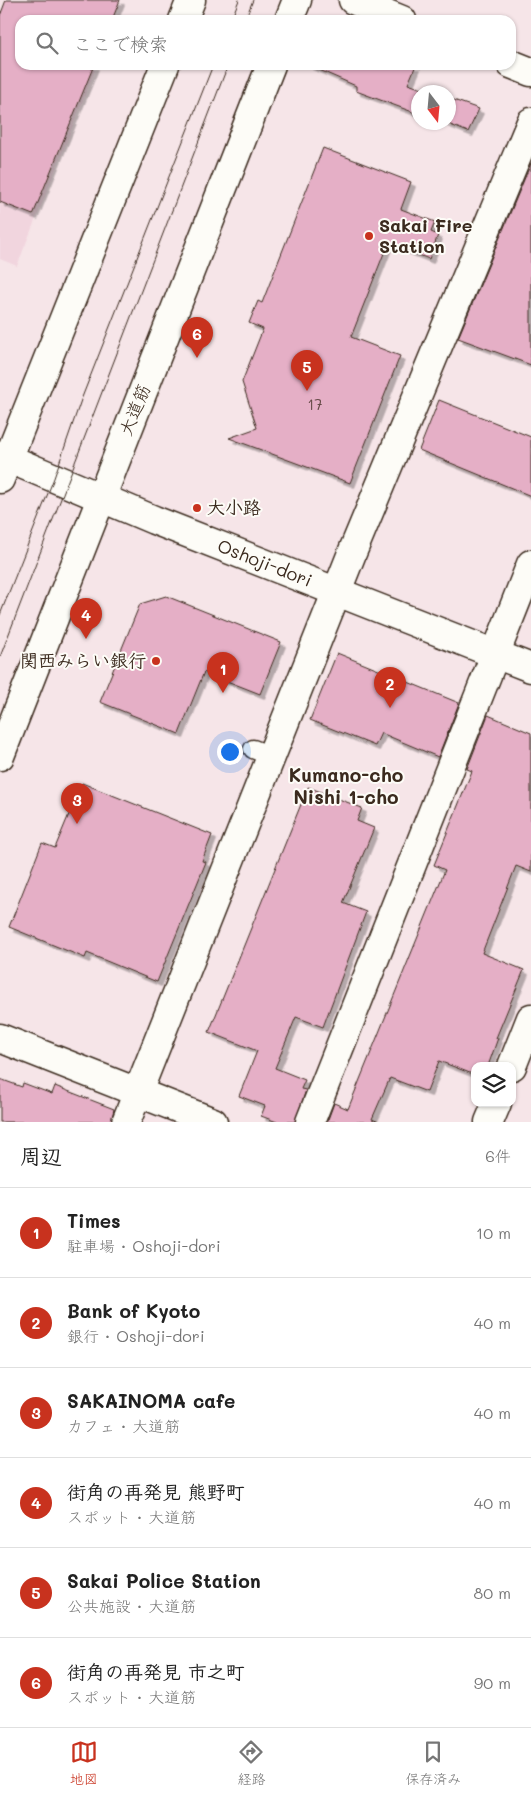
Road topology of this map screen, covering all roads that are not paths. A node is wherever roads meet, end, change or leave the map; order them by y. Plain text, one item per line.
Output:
1 (191, 0) edge
2 (297, 0) edge
3 (353, 0) edge
4 (185, 15) edge
5 (291, 15) edge
6 (390, 15) edge
7 (516, 66) edge
8 (163, 70) edge
9 (270, 70) edge
10 (531, 72) edge
11 (531, 122) edge
12 (3, 464) edge
13 (101, 498) junction
14 (531, 564) edge
15 (338, 591) junction
16 (495, 654) junction
17 (531, 668) edge
18 (0, 756) edge
19 (531, 1018) edge
20 (0, 1038) edge
21 (514, 1062) edge
22 (138, 1092) junction
23 (495, 1107) edge
24 (126, 1122) edge
25 (213, 1122) edge
26 (310, 1122) edge
27 (489, 1122) edge

1 - 4 street
2 - 5 street
3 - 6 street
7 - 10 street
8 - 12 street
9 - 13 street, 大道筋
11 - 15 street
12 - 13 street, Oshoji-dori
13 - 15 street, Oshoji-dori
13 - 18 street, 大道筋
14 - 16 street
15 - 16 street, Oshoji-dori
15 - 22 street
16 - 17 street, Oshoji-dori
16 - 26 street
19 - 21 street
20 - 22 street
22 - 24 street
22 - 25 street
23 - 27 street

